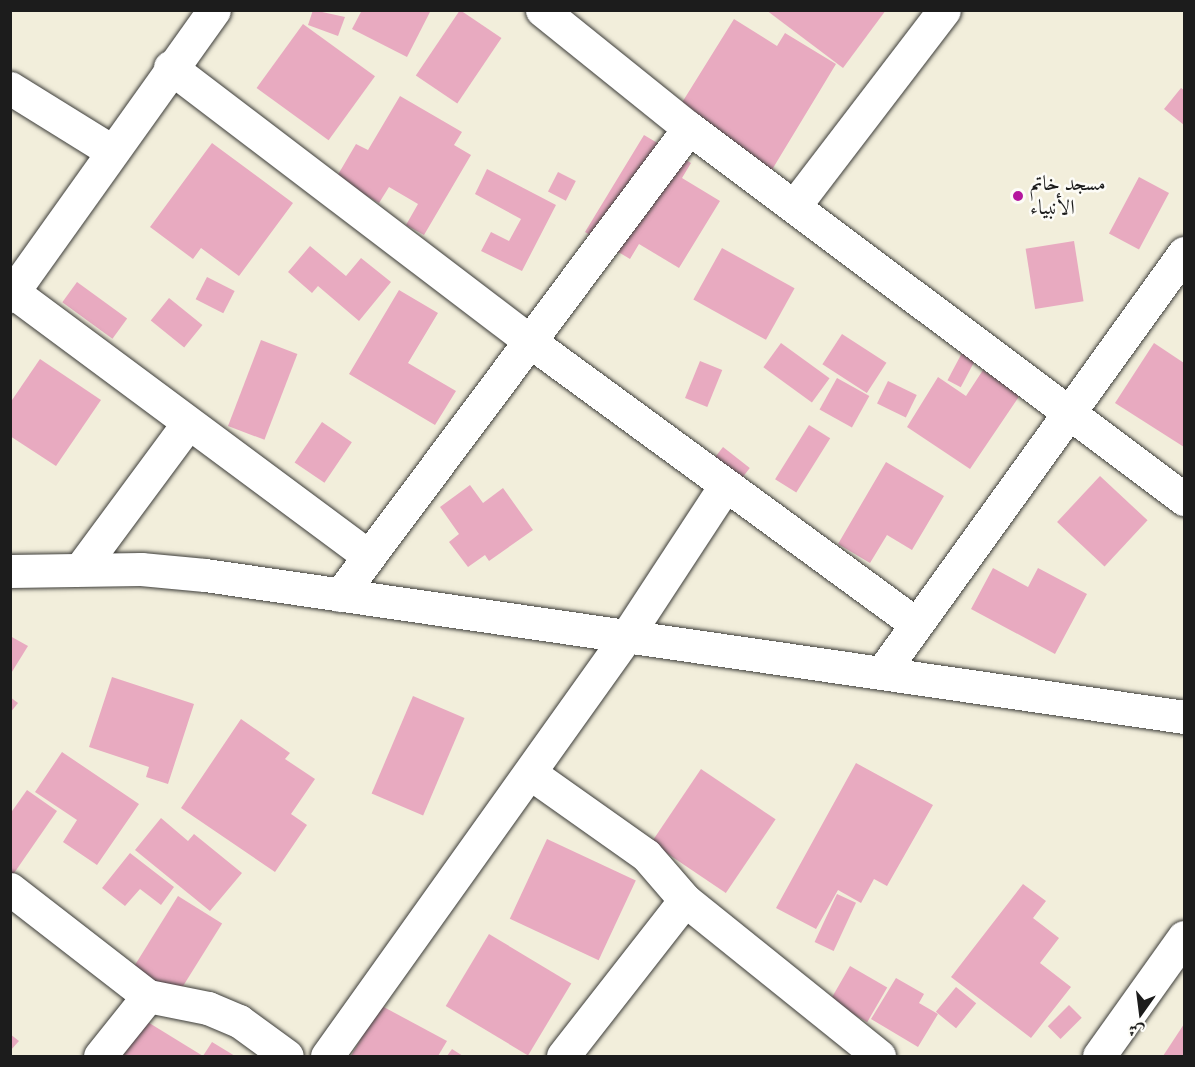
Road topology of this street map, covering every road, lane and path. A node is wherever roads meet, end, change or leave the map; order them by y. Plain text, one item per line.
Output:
1 (214, 10) edge
2 (542, 10) edge
3 (944, 10) edge
4 (170, 67) junction
5 (10, 88) edge
6 (689, 128) junction
7 (110, 150) junction
8 (795, 205) junction
9 (1185, 254) edge
10 (12, 294) edge
11 (528, 340) junction
12 (1067, 413) junction
13 (187, 425) junction
14 (724, 487) junction
15 (1185, 499) edge
16 (369, 556) junction
17 (81, 568) junction
18 (10, 572) edge
19 (340, 595) junction
20 (916, 624) junction
21 (626, 637) junction
22 (883, 671) junction
23 (1185, 717) edge
24 (530, 773) junction
25 (10, 889) edge
26 (685, 900) junction
27 (1185, 937) edge
28 (148, 996) junction
29 (100, 1056) edge
30 (287, 1056) edge
31 (327, 1056) edge
32 (563, 1056) edge
33 (879, 1056) edge
34 (1099, 1056) edge

1 - 4 street
2 - 6 street
3 - 8 street
4 - 7 street
4 - 11 street
5 - 7 street
6 - 8 street
6 - 11 street
7 - 10 street
8 - 12 street
9 - 12 street
10 - 13 street
11 - 14 street
11 - 16 street
12 - 15 street
12 - 20 street
13 - 16 street
13 - 17 street
14 - 20 street
14 - 21 street
16 - 19 street
17 - 18 street
17 - 19 street
19 - 21 street
20 - 22 street
21 - 22 street
21 - 24 street
22 - 23 street
24 - 26 street
24 - 31 street
25 - 28 street
26 - 32 street
26 - 33 street
27 - 34 street
28 - 29 street
28 - 30 street

